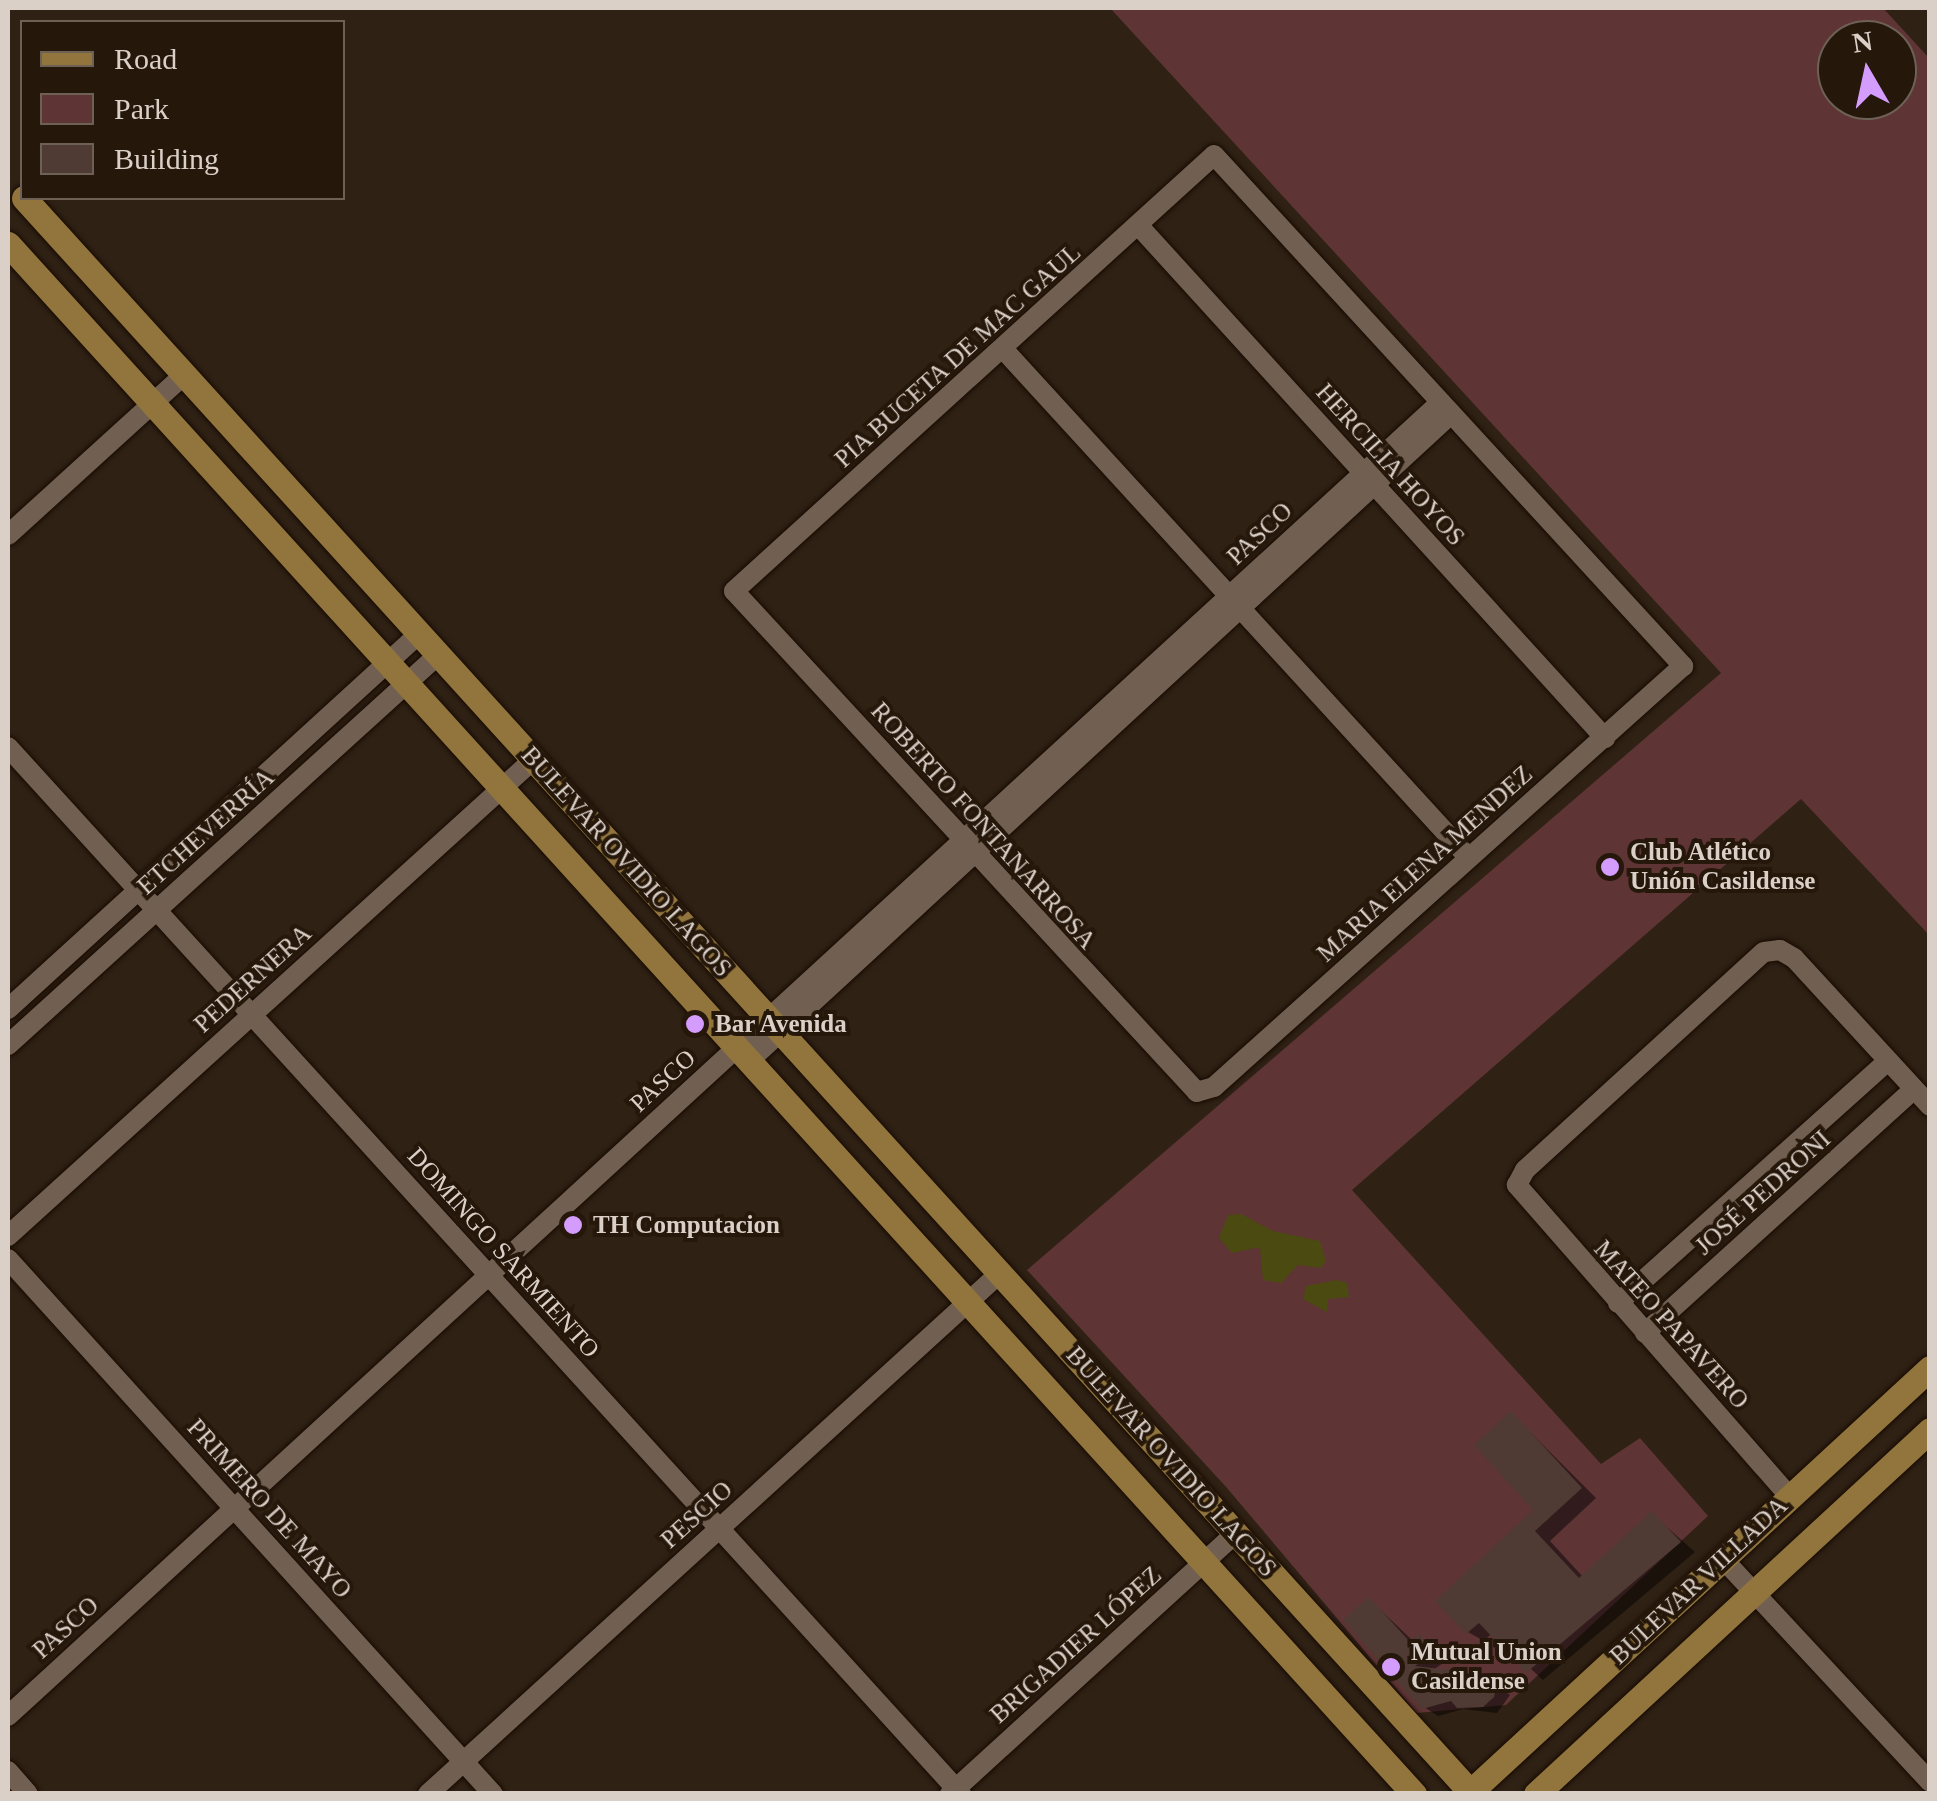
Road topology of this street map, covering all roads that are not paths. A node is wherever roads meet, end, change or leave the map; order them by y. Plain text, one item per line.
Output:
1 (26, 200) edge
2 (1138, 225) junction
3 (8, 244) edge
4 (1005, 350) junction
5 (184, 375) junction
6 (152, 404) junction
7 (1446, 408) junction
8 (1369, 479) junction
9 (8, 535) edge
10 (734, 591) joint
11 (1235, 603) junction
12 (420, 634) junction
13 (438, 655) junction
14 (388, 663) junction
15 (407, 683) junction
16 (1605, 738) junction
17 (8, 747) edge
18 (532, 760) junction
19 (502, 788) junction
20 (969, 848) junction
21 (1468, 858) junction
22 (138, 890) junction
23 (156, 910) junction
24 (8, 1010) edge
25 (251, 1014) junction
26 (775, 1025) junction
27 (8, 1045) edge
28 (743, 1054) junction
29 (1888, 1061) junction
30 (1914, 1089) junction
31 (1197, 1092) joint
32 (1930, 1106) edge
33 (8, 1236) edge
34 (8, 1259) edge
35 (1000, 1273) junction
36 (489, 1275) junction
37 (968, 1302) junction
38 (1618, 1303) junction
39 (1645, 1334) junction
40 (1930, 1368) edge
41 (1930, 1430) edge
42 (1790, 1497) junction
43 (234, 1508) junction
44 (720, 1528) junction
45 (1236, 1533) junction
46 (1723, 1559) junction
47 (1204, 1562) junction
48 (1749, 1592) junction
49 (8, 1716) edge
50 (464, 1761) junction
51 (8, 1771) edge
52 (1930, 1782) edge
53 (956, 1792) edge
54 (1470, 1793) edge
55 (28, 1794) edge
56 (428, 1794) edge
57 (493, 1794) edge
58 (1414, 1794) edge
59 (1536, 1794) edge

1 - 5 main road, BULEVAR OVIDIO LAGOS
2 - 4 street, PIA BUCETA DE MAC GAUL
2 - 7 street, PIA BUCETA DE MAC GAUL
2 - 8 street, HERCILIA HOYOS
3 - 6 main road, BULEVAR OVIDIO LAGOS
4 - 10 street, PIA BUCETA DE MAC GAUL
4 - 11 street
5 - 6 street
5 - 12 main road, BULEVAR OVIDIO LAGOS
6 - 9 street
6 - 14 main road, BULEVAR OVIDIO LAGOS
7 - 8 street, PASCO
7 - 16 street, MARIA ELENA MENDEZ
8 - 11 street, PASCO
8 - 16 street, HERCILIA HOYOS
10 - 20 street, ROBERTO FONTANARROSA
11 - 20 street, PASCO
11 - 21 street
12 - 13 main road, BULEVAR OVIDIO LAGOS
12 - 14 street, ETCHEVERRÍA
13 - 15 street, ETCHEVERRÍA
13 - 18 main road, BULEVAR OVIDIO LAGOS
14 - 15 main road, BULEVAR OVIDIO LAGOS
14 - 22 street, ETCHEVERRÍA
15 - 19 main road, BULEVAR OVIDIO LAGOS
15 - 23 street, ETCHEVERRÍA
16 - 21 street, MARIA ELENA MENDEZ
17 - 22 street, DOMINGO SARMIENTO
18 - 19 street, PEDERNERA
18 - 26 main road, BULEVAR OVIDIO LAGOS
19 - 25 street, PEDERNERA
19 - 28 main road, BULEVAR OVIDIO LAGOS
20 - 26 street, PASCO
20 - 31 street, ROBERTO FONTANARROSA
21 - 31 street, MARIA ELENA MENDEZ
22 - 23 street, DOMINGO SARMIENTO
22 - 24 street, ETCHEVERRÍA
23 - 25 street, DOMINGO SARMIENTO
23 - 27 street, ETCHEVERRÍA
25 - 33 street, PEDERNERA
25 - 36 street, DOMINGO SARMIENTO
26 - 28 street, PASCO
26 - 35 main road, BULEVAR OVIDIO LAGOS
28 - 36 street, PASCO
28 - 37 main road, BULEVAR OVIDIO LAGOS
29 - 30 street
29 - 38 street, JOSÉ PEDRONI
29 - 38 street, MATEO PAPAVERO
30 - 32 street
30 - 39 street, JOSÉ PEDRONI
34 - 43 street, PRIMERO DE MAYO
35 - 37 street, PESCIO
35 - 45 main road, BULEVAR OVIDIO LAGOS
36 - 43 street, PASCO
36 - 44 street, DOMINGO SARMIENTO
37 - 44 street, PESCIO
37 - 47 main road, BULEVAR OVIDIO LAGOS
38 - 39 street, MATEO PAPAVERO
39 - 42 street, MATEO PAPAVERO
40 - 42 main road, BULEVAR VILLADA
41 - 48 main road, BULEVAR VILLADA
42 - 46 main road, BULEVAR VILLADA
43 - 49 street, PASCO
43 - 50 street, PRIMERO DE MAYO
44 - 50 street, PESCIO
44 - 53 street, DOMINGO SARMIENTO
45 - 47 street, BRIGADIER LÓPEZ
45 - 54 main road, BULEVAR OVIDIO LAGOS
46 - 48 street
46 - 54 main road, BULEVAR VILLADA
47 - 53 street, BRIGADIER LÓPEZ
47 - 58 main road, BULEVAR OVIDIO LAGOS
48 - 52 street
48 - 59 main road, BULEVAR VILLADA
50 - 56 street, PESCIO
50 - 57 street, PRIMERO DE MAYO
51 - 55 street

